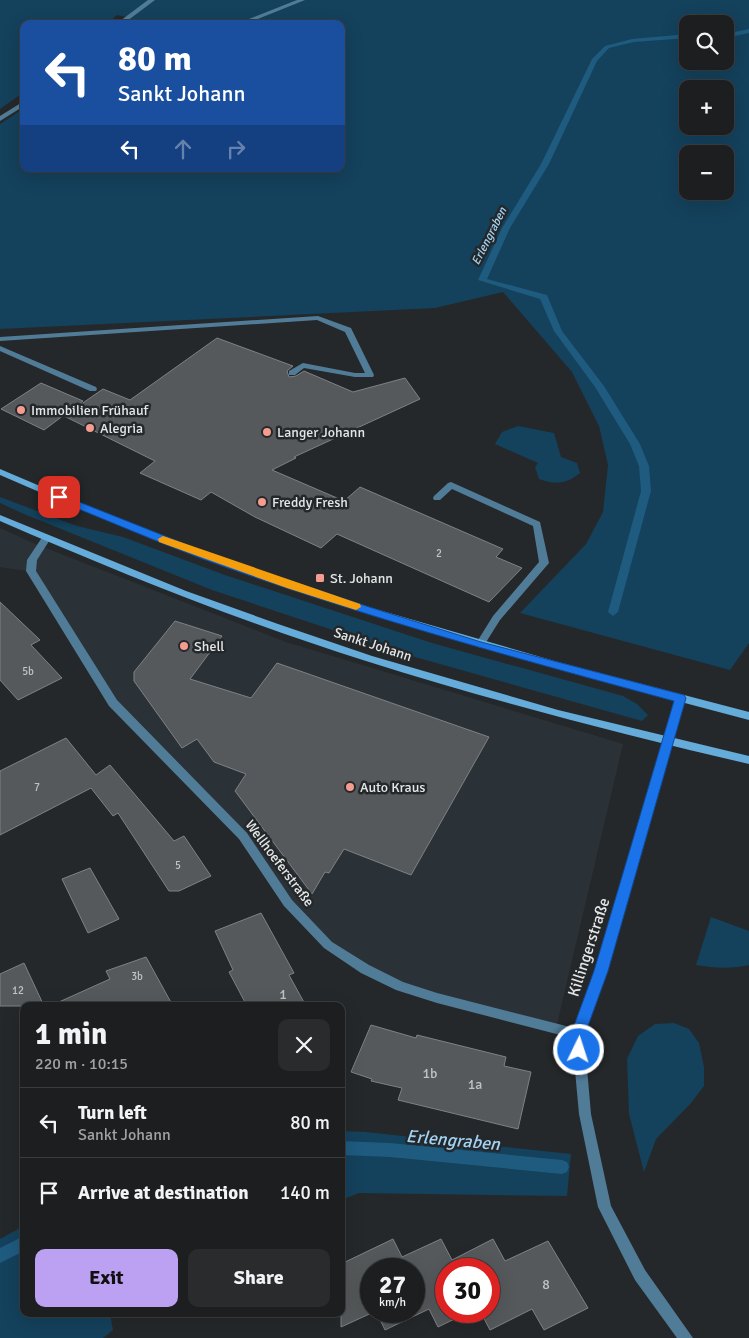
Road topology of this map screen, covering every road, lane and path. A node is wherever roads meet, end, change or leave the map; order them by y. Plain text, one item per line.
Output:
1 (152, 0) edge
2 (302, 0) edge
3 (124, 20) edge
4 (250, 20) edge
5 (20, 106) edge
6 (0, 119) edge
7 (0, 339) edge
8 (0, 348) edge
9 (292, 373) dead end
10 (93, 389) dead end
11 (0, 472) edge
12 (437, 498) dead end
13 (0, 518) edge
14 (46, 538) junction
15 (480, 645) junction
16 (680, 698) junction
17 (749, 716) edge
18 (668, 742) junction
19 (749, 760) edge
20 (578, 1034) junction
21 (686, 1338) edge

1 - 3 street
2 - 4 street
5 - 6 street
7 - 9 street
8 - 10 street
11 - 15 main road
12 - 15 street
13 - 14 main road, Sankt Johann
14 - 18 main road, Sankt Johann
14 - 20 street, Wellhoeferstraße
15 - 16 main road
16 - 17 main road
16 - 18 street, Killingerstraße
18 - 19 main road, Sankt Johann
18 - 20 street, Killingerstraße
20 - 21 street, Killingerstraße

